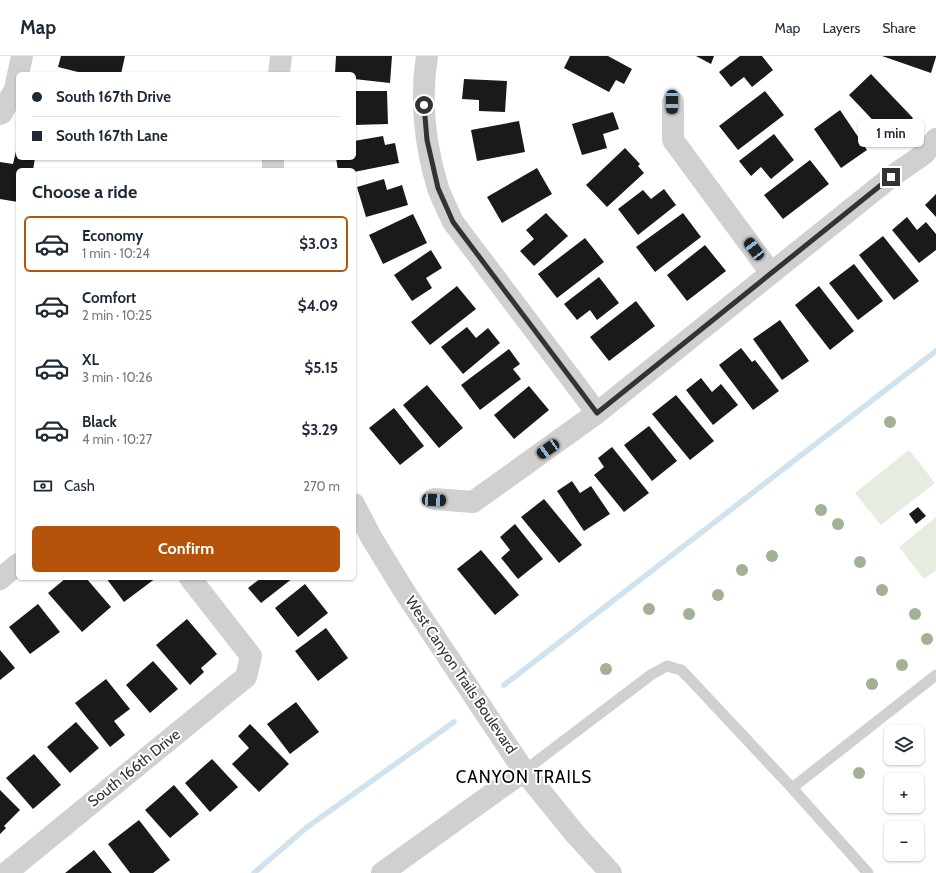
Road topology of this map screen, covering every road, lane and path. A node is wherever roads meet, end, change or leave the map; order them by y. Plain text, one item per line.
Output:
1 (22, 56) edge
2 (281, 56) edge
3 (427, 56) edge
4 (18, 72) edge
5 (279, 72) edge
6 (16, 80) edge
7 (672, 102) dead end
8 (1, 114) edge
9 (936, 139) edge
10 (771, 273) junction
11 (597, 413) junction
12 (434, 500) dead end
13 (356, 508) edge
14 (16, 566) edge
15 (0, 579) edge
16 (192, 580) edge
17 (936, 675) edge
18 (524, 771) junction
19 (792, 788) junction
20 (6, 873) edge
21 (382, 873) edge
22 (611, 873) edge
23 (868, 873) edge

1 - 4 street
2 - 5 street
3 - 11 street
6 - 8 street
7 - 10 street
9 - 10 street
10 - 11 street
11 - 12 street
13 - 18 street, West Canyon Trails Boulevard
14 - 15 street
16 - 20 street, South 166th Drive
17 - 19 lane
18 - 19 lane
18 - 21 street
18 - 22 street, West Canyon Trails Boulevard
19 - 23 lane

